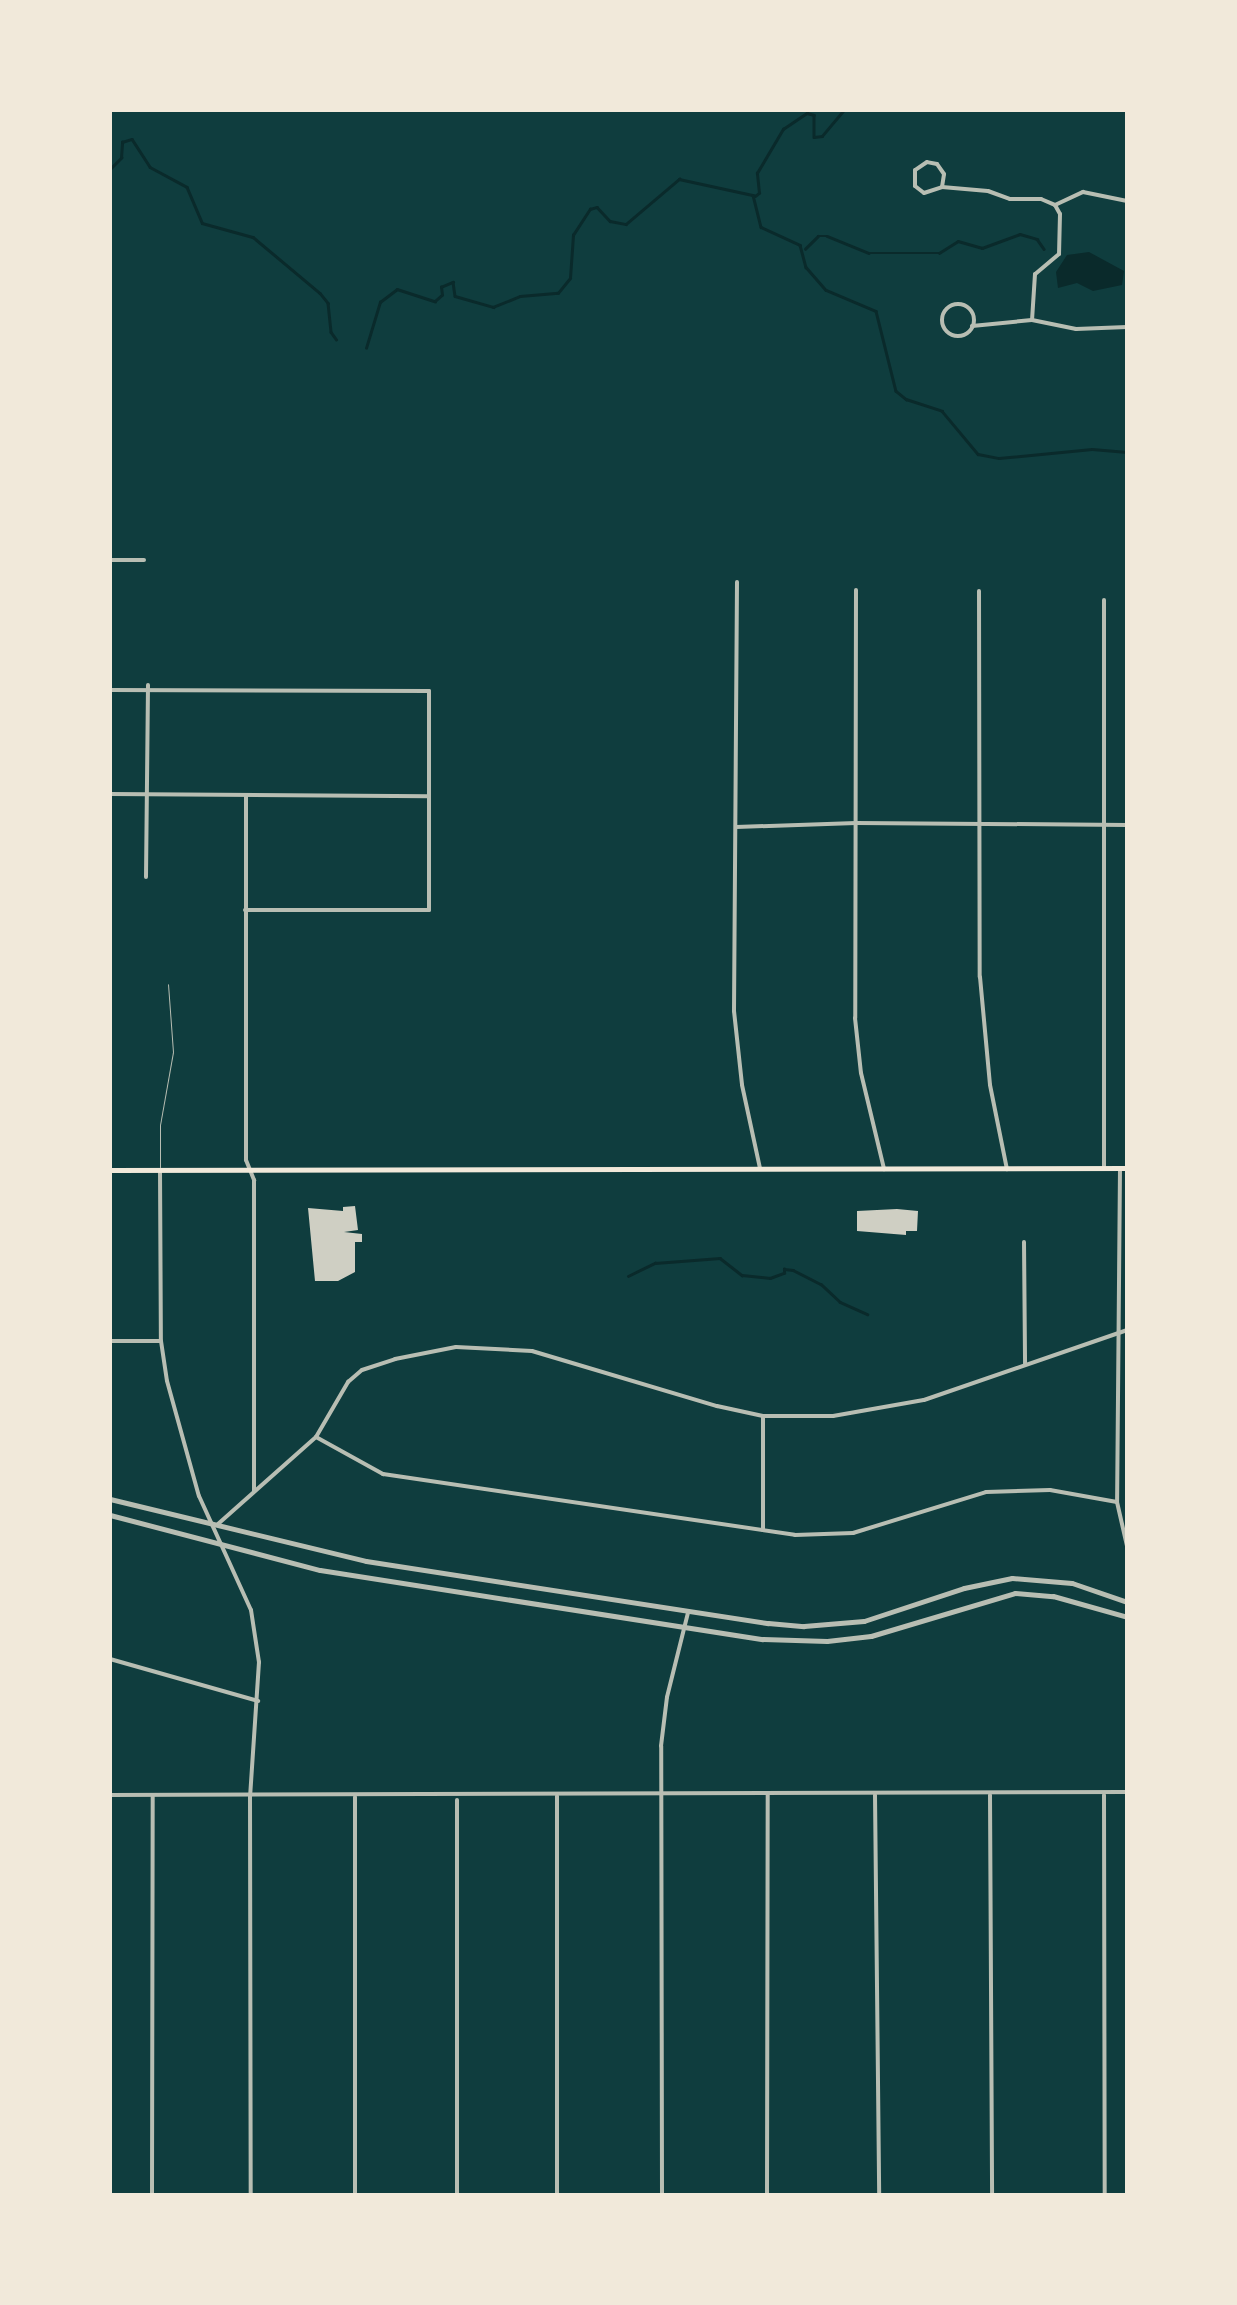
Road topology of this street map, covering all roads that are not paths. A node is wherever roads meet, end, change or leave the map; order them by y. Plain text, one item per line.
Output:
1 (942, 187) junction
2 (1127, 201) edge
3 (1055, 205) junction
4 (1032, 320) junction
5 (974, 324) junction
6 (1127, 328) edge
7 (110, 560) edge
8 (144, 560) dead end
9 (737, 582) dead end
10 (856, 590) dead end
11 (979, 591) dead end
12 (1104, 600) dead end
13 (148, 688) junction
14 (110, 690) edge
15 (110, 794) edge
16 (148, 794) junction
17 (246, 796) junction
18 (430, 796) junction
19 (856, 823) junction
20 (1104, 825) junction
21 (1127, 825) edge
22 (979, 826) junction
23 (736, 828) junction
24 (146, 877) dead end
25 (245, 910) junction
26 (168, 984) dead end
27 (760, 1168) junction
28 (1104, 1168) junction
29 (1124, 1168) edge
30 (1008, 1169) junction
31 (110, 1170) edge
32 (160, 1170) junction
33 (248, 1170) junction
34 (884, 1170) junction
35 (1024, 1242) dead end
36 (1127, 1330) edge
37 (1118, 1331) junction
38 (110, 1341) edge
39 (160, 1341) junction
40 (1026, 1364) junction
41 (763, 1416) junction
42 (316, 1438) junction
43 (254, 1491) junction
44 (110, 1499) edge
45 (1117, 1502) junction
46 (110, 1515) edge
47 (214, 1527) junction
48 (763, 1530) junction
49 (222, 1546) junction
50 (1127, 1546) edge
51 (1127, 1602) edge
52 (689, 1610) junction
53 (1127, 1617) edge
54 (684, 1626) junction
55 (110, 1659) edge
56 (258, 1701) junction
57 (1104, 1792) junction
58 (1127, 1792) edge
59 (768, 1794) junction
60 (875, 1794) junction
61 (990, 1794) junction
62 (110, 1795) edge
63 (153, 1795) junction
64 (557, 1796) junction
65 (661, 1796) junction
66 (250, 1797) junction
67 (355, 1797) junction
68 (457, 1798) junction
69 (152, 2195) edge
70 (252, 2195) edge
71 (355, 2195) edge
72 (457, 2195) edge
73 (557, 2195) edge
74 (662, 2195) edge
75 (767, 2195) edge
76 (879, 2195) edge
77 (992, 2195) edge
78 (1105, 2195) edge

1 - 1 street
1 - 3 street
2 - 3 street
3 - 4 street
4 - 5 street
4 - 6 street
5 - 5 street
7 - 8 street
9 - 23 street
10 - 19 street
11 - 22 street
12 - 20 street
13 - 14 street
13 - 16 street
13 - 18 street
15 - 16 street
16 - 17 street
16 - 24 street
17 - 18 street
17 - 25 street
18 - 25 street
19 - 22 street
19 - 23 street
19 - 34 street
20 - 21 street
20 - 22 street
20 - 28 street
22 - 30 street
23 - 27 street
25 - 33 street
26 - 32 lane
27 - 33 main road
27 - 34 main road
28 - 29 main road
28 - 30 main road
29 - 37 street
30 - 34 main road
31 - 32 main road
32 - 33 main road
32 - 39 street
33 - 43 street
35 - 40 street
36 - 37 street
37 - 40 street
37 - 45 street
38 - 39 street
39 - 47 street
40 - 41 street
41 - 42 street
41 - 48 street
42 - 43 street
42 - 48 street
43 - 47 street
44 - 47 street
45 - 48 street
45 - 50 street
46 - 49 street
47 - 49 street
47 - 52 street
49 - 54 street
49 - 56 street
51 - 52 street
52 - 54 street
53 - 54 street
54 - 65 street
55 - 56 street
56 - 66 street
57 - 58 street
57 - 61 street
57 - 78 street
59 - 60 street
59 - 65 street
59 - 75 street
60 - 61 street
60 - 76 street
61 - 77 street
62 - 63 street
63 - 66 street
63 - 69 street
64 - 65 street
64 - 68 street
64 - 73 street
65 - 74 street
66 - 67 street
66 - 70 street
67 - 68 street
67 - 71 street
68 - 72 street

